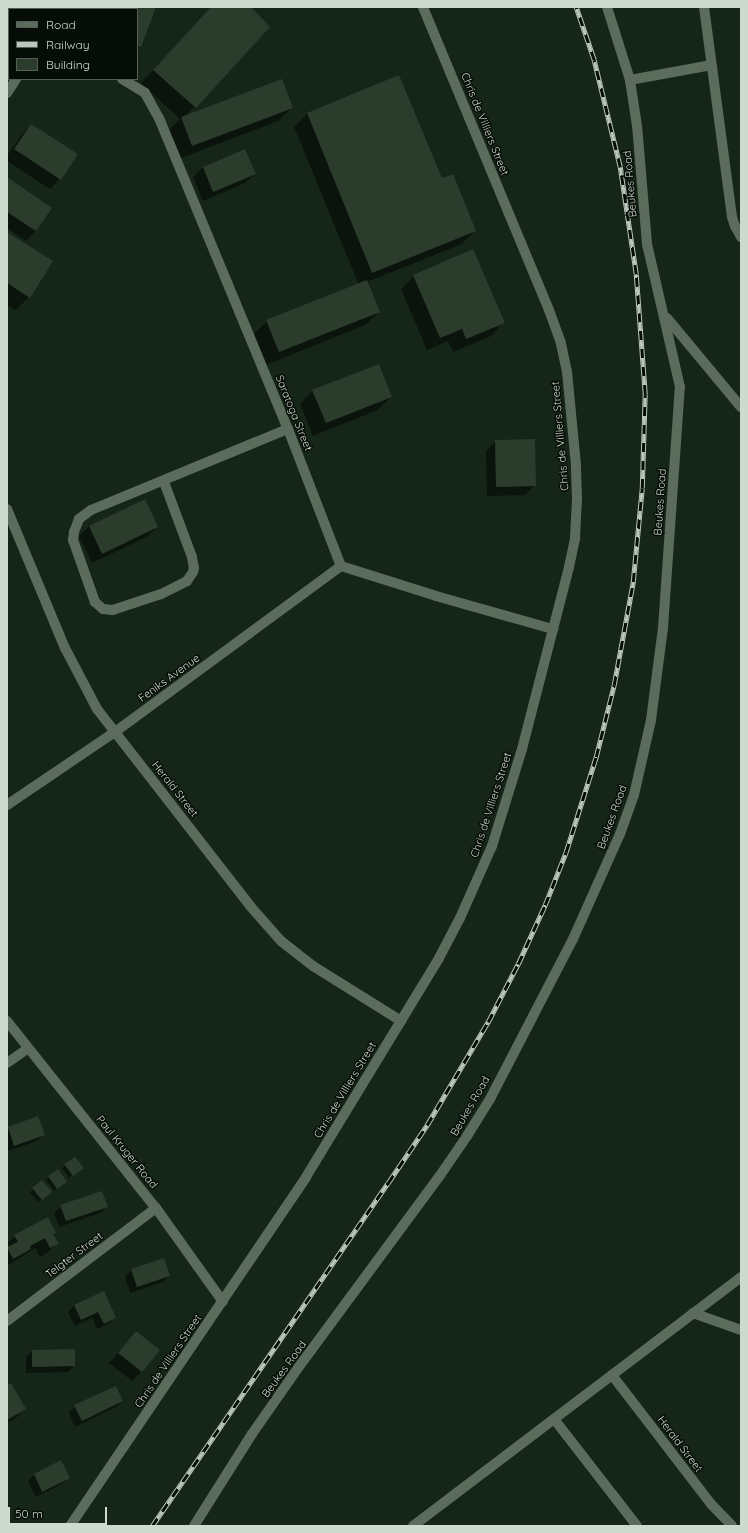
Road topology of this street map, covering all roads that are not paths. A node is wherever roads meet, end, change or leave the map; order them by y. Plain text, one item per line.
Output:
1 (423, 7) edge
2 (607, 7) edge
3 (704, 7) edge
4 (712, 65) junction
5 (15, 80) edge
6 (124, 80) edge
7 (630, 80) junction
8 (7, 93) edge
9 (741, 237) edge
10 (663, 314) junction
11 (741, 407) edge
12 (288, 430) junction
13 (164, 482) junction
14 (7, 509) edge
15 (342, 566) junction
16 (552, 629) junction
17 (116, 732) junction
18 (7, 805) edge
19 (7, 1021) edge
20 (401, 1021) junction
21 (27, 1049) junction
22 (7, 1063) edge
23 (156, 1208) junction
24 (741, 1277) edge
25 (223, 1302) junction
26 (693, 1313) junction
27 (7, 1321) edge
28 (741, 1330) edge
29 (612, 1375) junction
30 (554, 1419) junction
31 (70, 1526) edge
32 (194, 1526) edge
33 (413, 1526) edge
34 (637, 1526) edge
35 (732, 1526) edge

1 - 16 street, Chris de Villiers Street
2 - 7 street, Beukes Road
3 - 4 street
4 - 7 street
4 - 9 street
5 - 8 street
6 - 12 street, Saratoga Street
7 - 10 street, Beukes Road
10 - 11 street
10 - 32 street, Beukes Road
12 - 13 street
12 - 15 street, Saratoga Street
13 - 13 street
14 - 17 street, Herald Street
15 - 16 street
15 - 17 street, Feniks Avenue
16 - 20 street, Chris de Villiers Street
17 - 18 street, Feniks Avenue
17 - 20 street, Herald Street
19 - 21 street, Paul Kruger Road
20 - 25 street, Chris de Villiers Street
21 - 22 street
21 - 23 street, Paul Kruger Road
23 - 25 street, Paul Kruger Road
23 - 27 street, Telgter Street
24 - 26 street
25 - 31 street, Chris de Villiers Street
26 - 28 street
26 - 29 street
29 - 30 street
29 - 35 street, Herald Street
30 - 33 street
30 - 34 street

